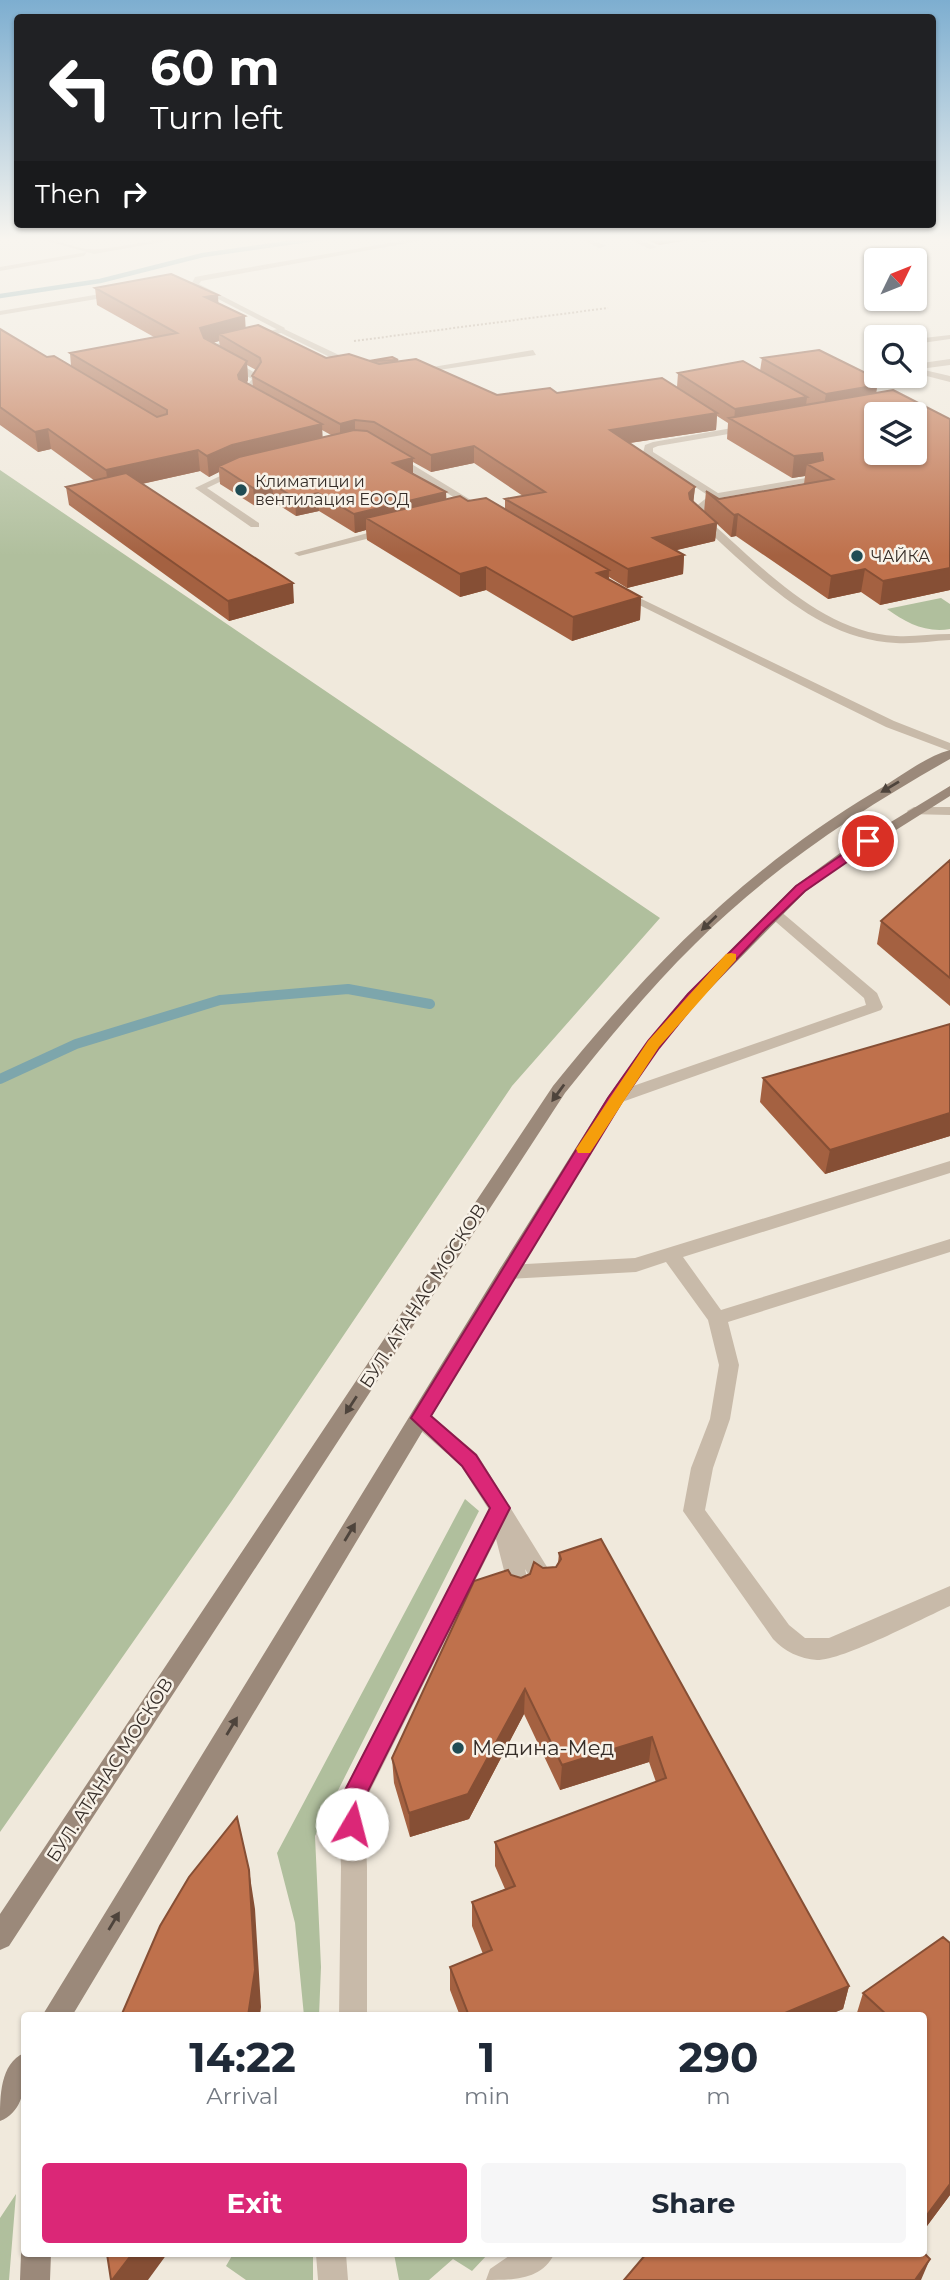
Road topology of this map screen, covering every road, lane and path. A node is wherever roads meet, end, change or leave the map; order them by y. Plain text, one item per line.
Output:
1 (214, 343) edge
2 (310, 343) edge
3 (335, 343) edge
4 (315, 346) junction
5 (533, 353) dead end
6 (950, 362) edge
7 (927, 367) edge
8 (368, 372) edge
9 (404, 372) edge
10 (927, 372) edge
11 (950, 379) edge
12 (263, 403) edge
13 (720, 425) edge
14 (756, 427) edge
15 (731, 432) junction
16 (379, 448) edge
17 (250, 467) edge
18 (815, 478) edge
19 (716, 496) junction
20 (479, 508) junction
21 (466, 511) edge
22 (490, 514) edge
23 (255, 525) dead end
24 (402, 527) edge
25 (299, 553) dead end
26 (611, 587) edge
27 (950, 637) edge
28 (950, 747) edge
29 (950, 754) edge
30 (950, 790) edge
31 (914, 811) junction
32 (950, 811) edge
33 (774, 913) junction
34 (616, 1098) junction
35 (950, 1167) edge
36 (950, 1245) edge
37 (671, 1255) junction
38 (508, 1272) junction
39 (717, 1318) junction
40 (420, 1418) junction
41 (500, 1508) junction
42 (546, 1583) edge
43 (520, 1591) edge
44 (950, 1596) edge
45 (0, 1937) edge
46 (78, 1979) junction
47 (57, 2012) edge
48 (73, 2012) edge
49 (353, 2012) edge
50 (21, 2072) edge
51 (0, 2107) edge
52 (36, 2257) edge
53 (331, 2257) edge
54 (535, 2257) edge
55 (35, 2280) edge
56 (333, 2280) edge
57 (501, 2280) edge

1 - 12 street
2 - 4 street
3 - 4 path
4 - 8 street
5 - 9 street
6 - 7 street
10 - 11 street
13 - 15 street
14 - 15 street
15 - 19 street
16 - 20 street
17 - 23 street
18 - 19 street
19 - 27 street
20 - 21 street
20 - 22 street
24 - 25 street
26 - 28 street
29 -> 45 main road, БУЛ. АТАНАС МОСКОВ
30 - 31 main road
31 - 32 street
31 - 33 main road
33 - 34 main road
33 - 34 street
34 - 38 main road
35 - 37 street
36 - 39 street
37 - 38 street
37 - 39 street
38 - 40 main road
39 - 44 street
40 - 41 street
46 -> 40 main road
41 - 42 street
41 - 43 street
41 - 49 street
46 - 47 main road
46 - 48 main road
50 - 51 main road
52 - 55 main road
53 - 56 street
54 - 57 street

